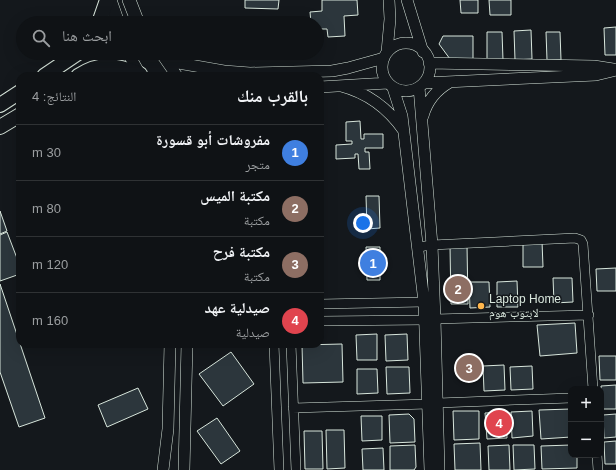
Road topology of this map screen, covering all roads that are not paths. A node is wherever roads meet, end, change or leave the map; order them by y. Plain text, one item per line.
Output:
1 (108, 0) edge
2 (129, 0) edge
3 (389, 0) edge
4 (408, 0) edge
5 (102, 16) edge
6 (115, 16) edge
7 (135, 16) edge
8 (423, 52) junction
9 (385, 55) junction
10 (68, 60) edge
11 (132, 60) edge
12 (166, 60) edge
13 (177, 60) edge
14 (429, 64) junction
15 (616, 70) edge
16 (50, 72) edge
17 (86, 72) edge
18 (132, 72) edge
19 (139, 72) edge
20 (174, 72) edge
21 (237, 72) edge
22 (291, 72) edge
23 (450, 81) junction
24 (390, 85) junction
25 (421, 85) junction
26 (341, 86) junction
27 (324, 88) edge
28 (16, 95) edge
29 (0, 105) edge
30 (16, 117) edge
31 (422, 123) junction
32 (0, 127) edge
33 (404, 132) junction
34 (432, 245) junction
35 (418, 247) junction
36 (424, 302) junction
37 (324, 304) edge
38 (589, 315) junction
39 (430, 320) junction
40 (324, 321) edge
41 (170, 348) edge
42 (187, 348) edge
43 (274, 348) edge
44 (290, 348) edge
45 (593, 386) edge
46 (568, 398) edge
47 (433, 404) junction
48 (293, 408) junction
49 (597, 458) edge
50 (163, 470) edge
51 (184, 470) edge
52 (279, 470) edge
53 (296, 470) edge
54 (430, 470) edge
55 (439, 470) edge
56 (598, 470) edge

1 - 5 main road
1 - 6 main road
2 - 7 main road
3 - 9 street
4 - 8 street
8 - 9 street
8 - 14 street
9 - 22 street
9 - 24 street
10 - 16 main road
11 - 19 street
12 - 20 street
13 - 21 street
14 - 15 street
14 - 25 street
15 - 23 street
17 - 18 main road
23 - 25 street
23 - 31 street
24 - 25 street
24 - 26 street
24 - 33 street
25 - 31 street
26 - 27 street
26 - 33 street
28 - 29 main road
30 - 32 main road
31 - 34 street
33 - 35 street
34 - 35 street
34 - 38 street
34 - 39 street
35 - 36 street
36 - 37 street
36 - 39 street
38 - 39 street
38 - 45 street
39 - 40 street
39 - 47 street
41 - 50 street
42 - 51 street
43 - 52 street
44 - 48 street
46 - 47 street
47 - 48 street
47 - 54 street
47 - 55 street
48 - 53 street
49 - 56 street

